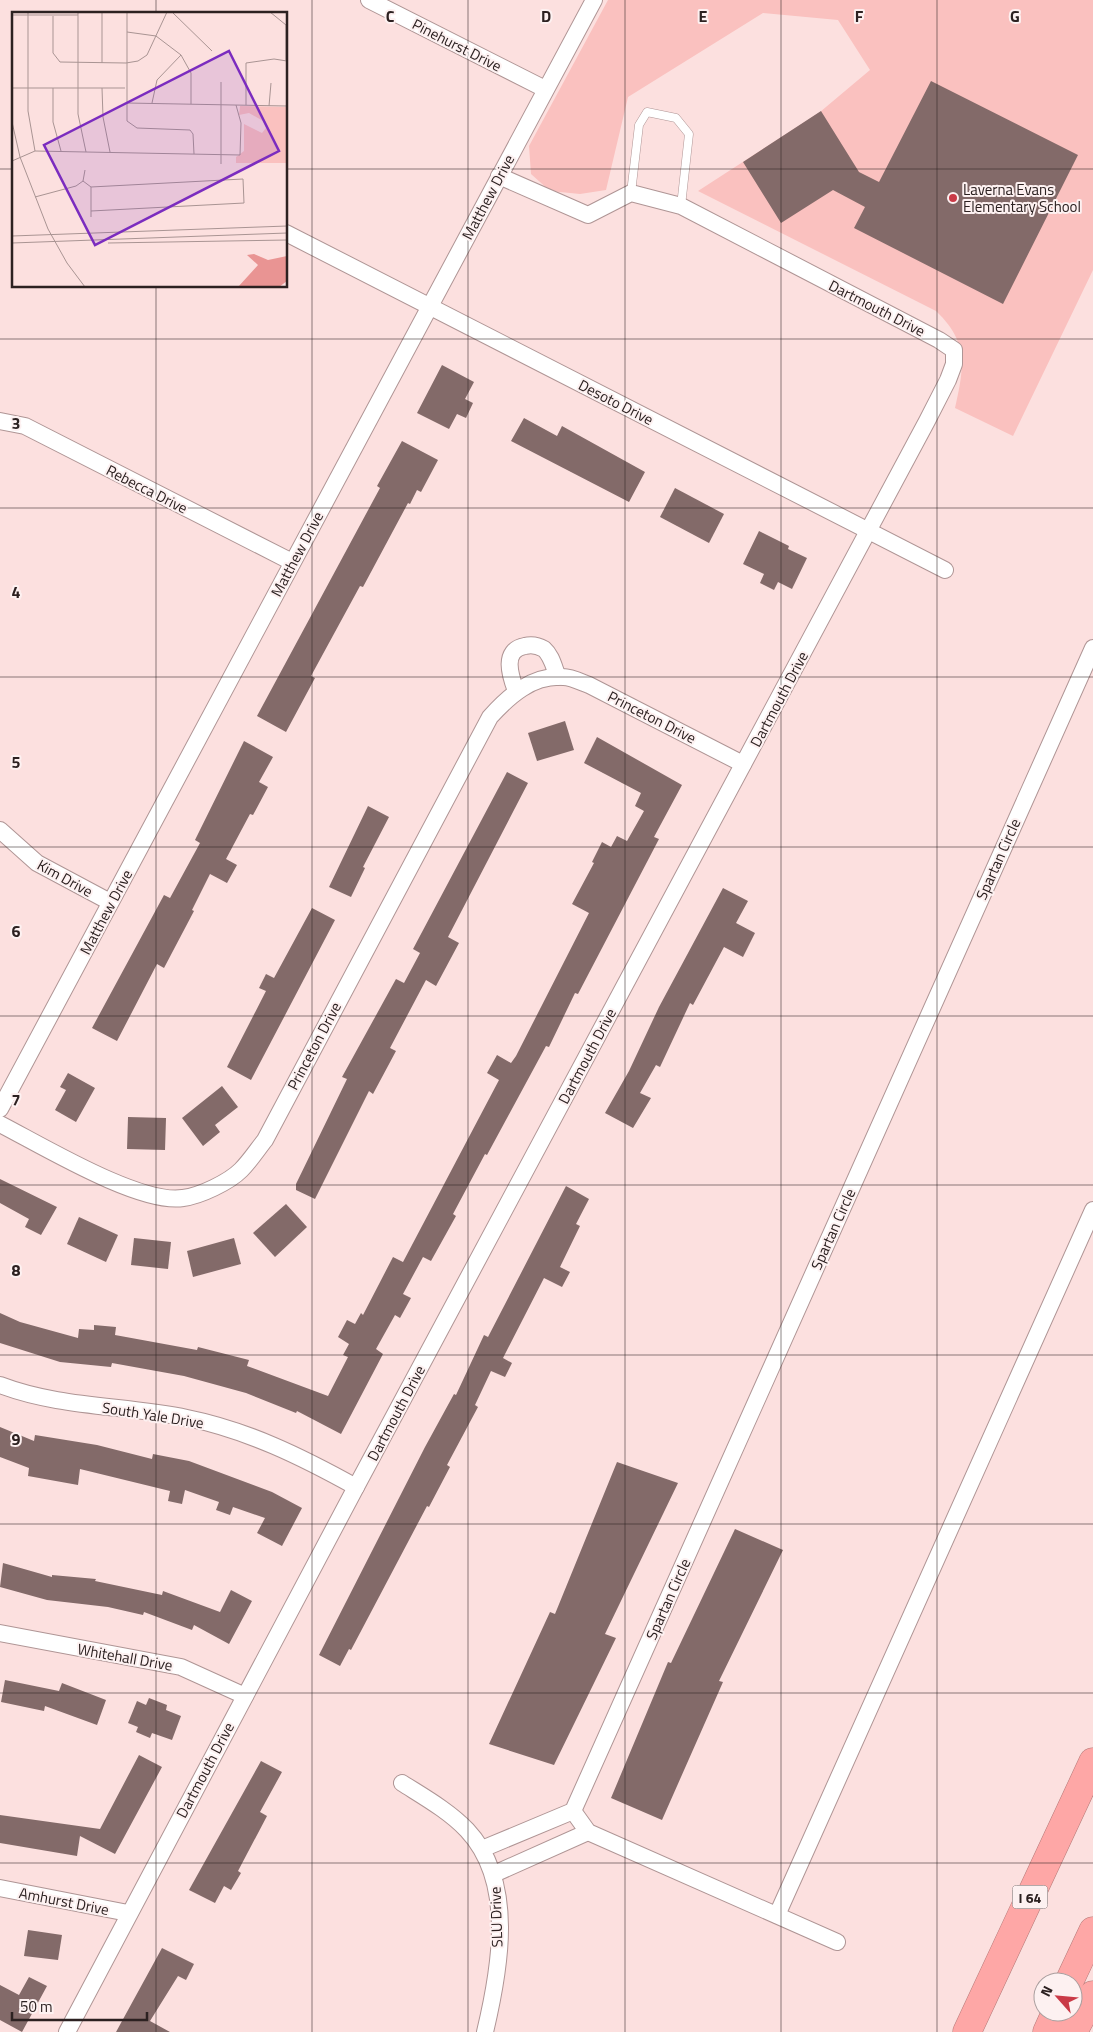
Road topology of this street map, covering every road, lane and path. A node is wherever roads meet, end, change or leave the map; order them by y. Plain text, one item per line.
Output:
1 (369, 0) edge
2 (594, 0) edge
3 (545, 90) junction
4 (499, 176) junction
5 (631, 193) junction
6 (681, 206) junction
7 (288, 234) edge
8 (429, 306) junction
9 (0, 421) edge
10 (868, 532) junction
11 (292, 562) junction
12 (945, 570) dead end
13 (1093, 648) edge
14 (558, 677) junction
15 (516, 691) junction
16 (744, 764) junction
17 (0, 830) edge
18 (110, 902) junction
19 (0, 1109) edge
20 (0, 1124) edge
21 (1093, 1210) edge
22 (0, 1385) edge
23 (356, 1486) junction
24 (0, 1633) edge
25 (245, 1696) junction
26 (1093, 1762) edge
27 (402, 1782) dead end
28 (573, 1811) junction
29 (588, 1832) junction
30 (482, 1849) junction
31 (494, 1874) junction
32 (0, 1888) edge
33 (128, 1914) junction
34 (777, 1915) junction
35 (1093, 1931) edge
36 (837, 1942) dead end
37 (1075, 1972) edge
38 (1093, 1995) edge
39 (67, 2032) edge
40 (485, 2032) edge
41 (967, 2032) edge
42 (1073, 2032) edge

1 - 3 street, Pinehurst Drive
2 - 3 street, Matthew Drive
3 - 4 street, Matthew Drive
4 - 5 street
4 - 8 street, Matthew Drive
5 - 6 street, Dartmouth Drive
5 - 6 lane
6 - 10 street, Dartmouth Drive
7 - 8 street, Desoto Drive
8 - 10 street, Desoto Drive
8 - 11 street, Matthew Drive
9 - 11 street, Rebecca Drive
10 - 12 street, Desoto Drive
10 - 16 street, Dartmouth Drive
11 - 18 street, Matthew Drive
13 - 28 street, Spartan Circle
14 - 15 street, Princeton Drive
14 - 15 street
14 - 16 street, Princeton Drive
15 - 20 street, Princeton Drive
16 - 23 street, Dartmouth Drive
17 - 18 street, Kim Drive
18 - 19 street, Matthew Drive
21 - 34 street
22 - 23 street, South Yale Drive
23 - 25 street, Dartmouth Drive
24 - 25 street, Whitehall Drive
25 - 33 street, Dartmouth Drive
26 - 41 highway, I 64
27 - 30 street, SLU Drive
28 - 29 street
28 - 30 street
29 - 31 street
29 - 34 street
30 - 31 street, SLU Drive
31 - 40 street, SLU Drive
32 - 33 street, Amhurst Drive
33 - 39 street, Dartmouth Drive
34 - 36 street
35 - 37 highway
38 - 42 highway

